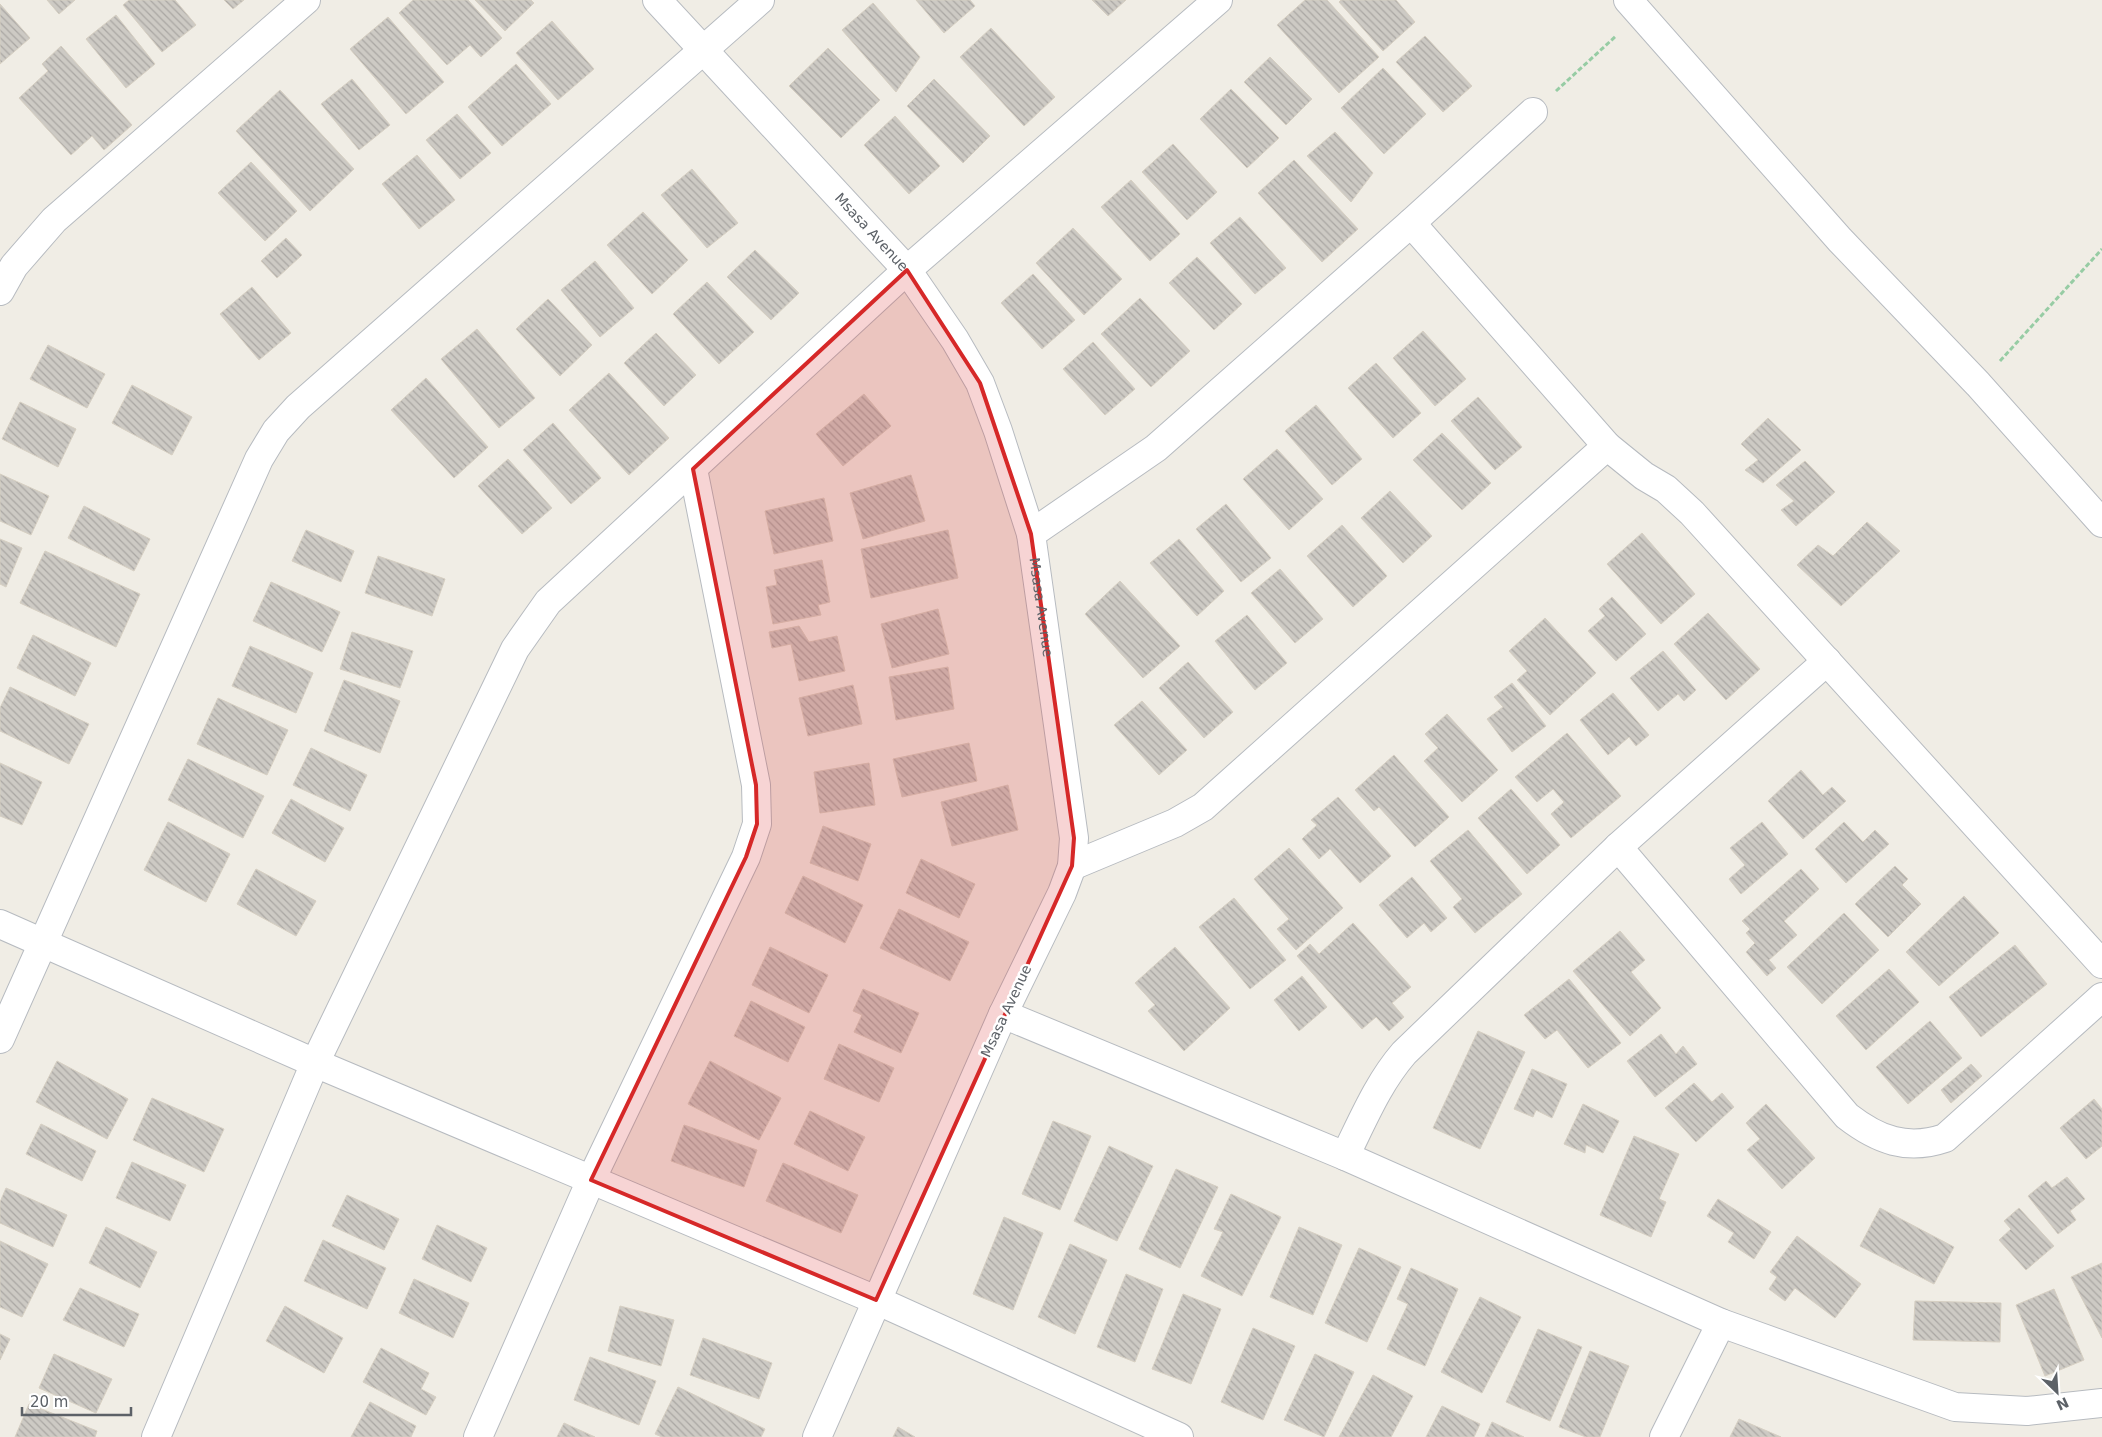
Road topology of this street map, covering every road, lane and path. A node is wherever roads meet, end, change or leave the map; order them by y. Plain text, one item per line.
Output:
1 (306, 0) edge
2 (657, 0) edge
3 (760, 0) edge
4 (1218, 0) edge
5 (1634, 7) edge
6 (704, 51) junction
7 (1533, 112) joint
8 (1411, 223) junction
9 (2102, 249) edge
10 (907, 270) junction
11 (0, 291) edge
12 (1978, 384) junction
13 (1606, 446) junction
14 (693, 469) junction
15 (2102, 522) edge
16 (1031, 534) junction
17 (1827, 660) junction
18 (1618, 847) junction
19 (1072, 866) junction
20 (0, 924) edge
21 (43, 942) junction
22 (2102, 964) edge
23 (2102, 997) edge
24 (1003, 1014) junction
25 (0, 1039) edge
26 (315, 1063) junction
27 (1345, 1156) junction
28 (591, 1180) junction
29 (876, 1300) junction
30 (1721, 1324) junction
31 (2102, 1404) edge
32 (1134, 1428) edge
33 (156, 1437) edge
34 (478, 1437) edge
35 (817, 1437) edge
36 (1180, 1437) edge
37 (1664, 1437) edge

1 - 11 street
2 - 6 street, Msasa Avenue
3 - 6 street
4 - 10 street
5 - 7 path
5 - 12 street
6 - 10 street, Msasa Avenue
6 - 21 street
7 - 8 street
8 - 13 street
8 - 16 street
9 - 12 path
10 - 14 street
10 - 16 street, Msasa Avenue
12 - 15 street
13 - 17 street
13 - 19 street
14 - 26 street
14 - 28 street
16 - 19 street, Msasa Avenue
17 - 18 street
17 - 22 street
18 - 23 street
18 - 27 street
19 - 24 street, Msasa Avenue
20 - 21 street
21 - 25 street
21 - 26 street
24 - 27 street
24 - 29 street, Msasa Avenue
26 - 28 street
26 - 33 street
27 - 30 street
28 - 29 street
28 - 34 street
29 - 32 street
29 - 35 street, Msasa Avenue
30 - 31 street
30 - 37 street
32 - 36 street

